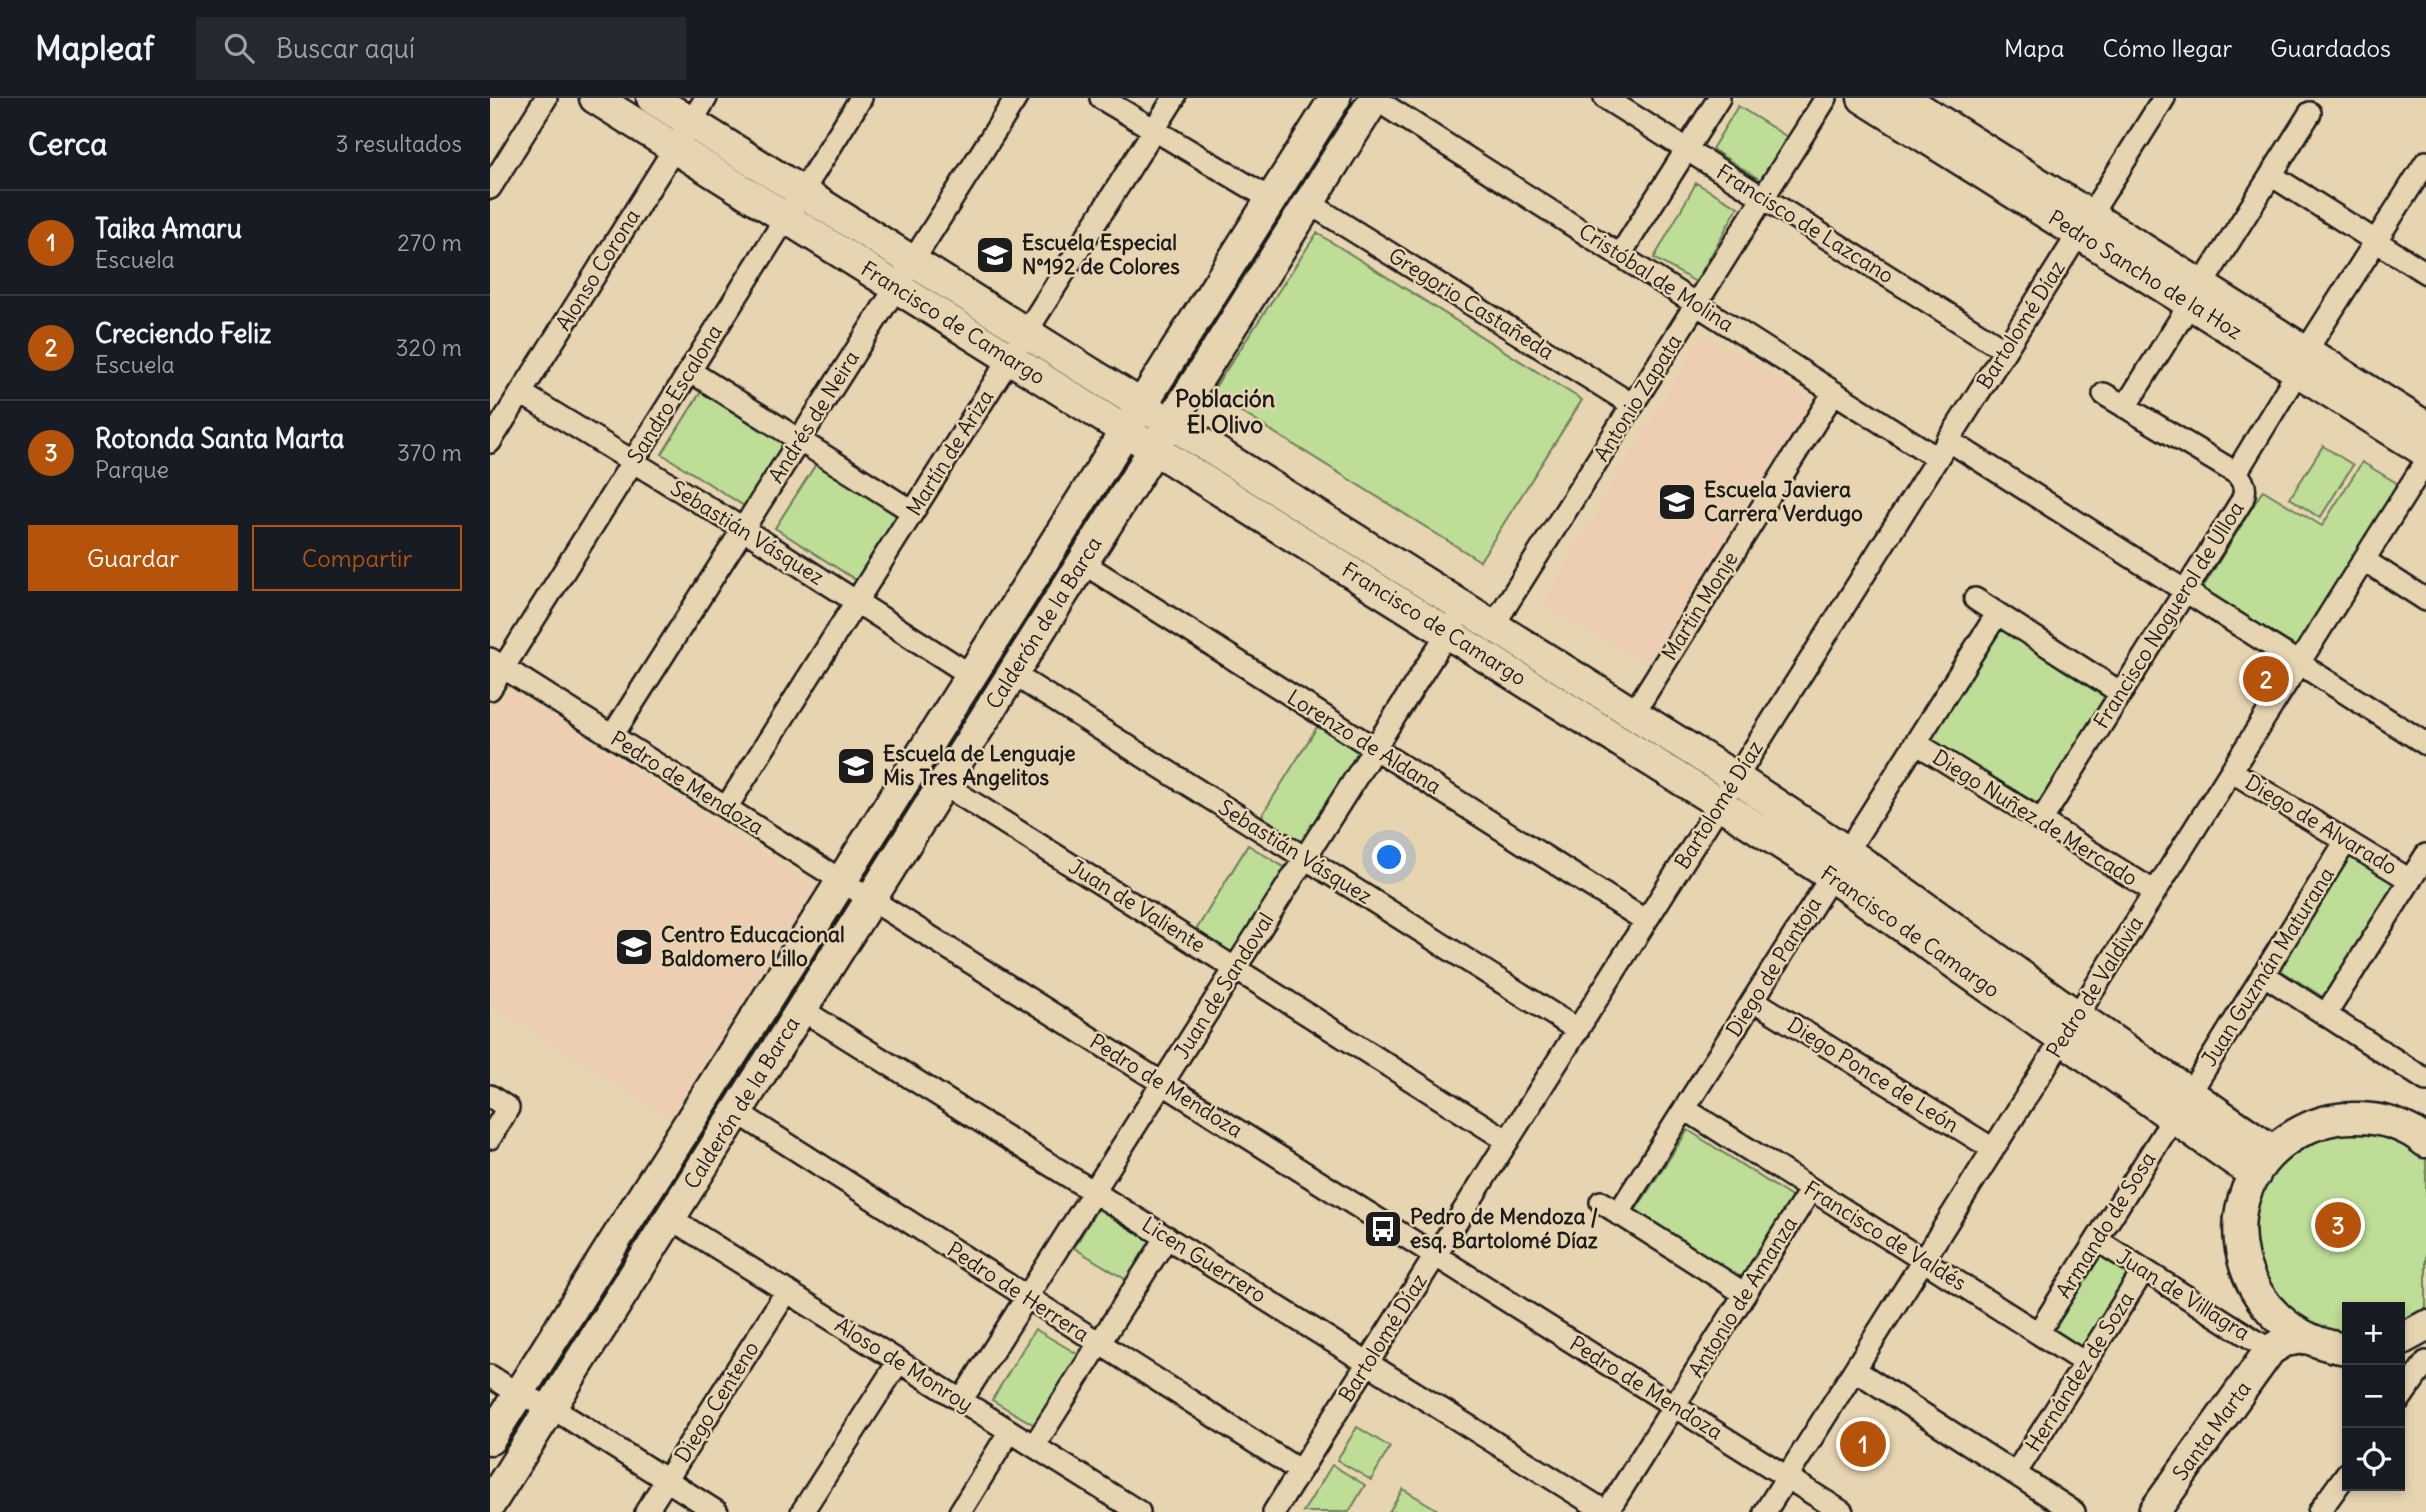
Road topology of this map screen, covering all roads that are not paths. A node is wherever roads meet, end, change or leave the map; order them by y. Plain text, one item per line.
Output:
1 (545, 98) edge
2 (596, 98) edge
3 (652, 98) edge
4 (861, 98) edge
5 (1016, 98) edge
6 (1101, 98) edge
7 (1174, 98) edge
8 (1335, 98) edge
9 (1605, 98) edge
10 (1719, 98) edge
11 (1826, 98) edge
12 (1863, 98) edge
13 (1903, 98) edge
14 (1375, 99) edge
15 (2157, 101) edge
16 (699, 110) edge
17 (2310, 113) dead end
18 (1153, 130) junction
19 (675, 148) junction
20 (1687, 149) junction
21 (2426, 162) edge
22 (2271, 175) junction
23 (490, 188) edge
24 (802, 192) junction
25 (1763, 198) junction
26 (1272, 200) junction
27 (1309, 203) junction
28 (786, 217) junction
29 (2084, 224) junction
30 (2376, 241) junction
31 (1620, 256) junction
32 (913, 261) junction
33 (2426, 272) edge
34 (897, 287) junction
35 (2196, 295) junction
36 (1696, 304) junction
37 (1026, 333) junction
38 (2006, 350) junction
39 (1010, 358) junction
40 (2302, 361) junction
41 (690, 370) junction
42 (1834, 392) junction
43 (521, 393) junction
44 (2104, 394) dead end
45 (1633, 405) junction
46 (1142, 406) junction
47 (2125, 407) junction
48 (1171, 423) junction
49 (2426, 427) edge
50 (1126, 431) junction
51 (800, 440) junction
52 (490, 442) edge
53 (1154, 449) junction
54 (1943, 449) junction
55 (2426, 452) edge
56 (633, 461) junction
57 (2426, 461) edge
58 (2236, 473) junction
59 (912, 512) junction
60 (743, 529) junction
61 (2364, 560) junction
62 (1083, 563) junction
63 (2185, 591) junction
64 (1975, 600) dead end
65 (2426, 600) edge
66 (856, 602) junction
67 (1464, 607) junction
68 (1997, 614) junction
69 (1493, 626) junction
70 (1448, 633) junction
71 (497, 663) edge
72 (2299, 663) junction
73 (1013, 674) junction
74 (972, 676) junction
75 (490, 689) edge
76 (2121, 693) junction
77 (1633, 714) junction
78 (612, 736) junction
79 (1916, 743) junction
80 (2426, 744) edge
81 (1375, 748) junction
82 (2231, 771) junction
83 (1736, 778) junction
84 (943, 784) junction
85 (1720, 804) junction
86 (726, 808) junction
87 (2041, 821) junction
88 (2346, 841) junction
89 (2426, 855) edge
90 (1305, 858) junction
91 (1839, 864) junction
92 (2410, 880) junction
93 (842, 881) junction
94 (2155, 892) junction
95 (871, 899) junction
96 (1646, 921) junction
97 (1235, 968) junction
98 (2263, 974) junction
99 (1754, 1000) junction
100 (801, 1009) junction
101 (2326, 1014) junction
102 (2070, 1027) junction
103 (1577, 1030) junction
104 (2426, 1080) edge
105 (1163, 1083) junction
106 (2190, 1093) junction
107 (490, 1096) edge
108 (1685, 1109) junction
109 (737, 1112) junction
110 (2174, 1117) junction
111 (490, 1138) edge
112 (2425, 1138) edge
113 (1508, 1141) junction
114 (1993, 1149) junction
115 (2273, 1151) junction
116 (2255, 1175) junction
117 (1811, 1189) junction
118 (1094, 1191) junction
119 (670, 1218) junction
120 (1167, 1237) junction
121 (2097, 1240) junction
122 (1436, 1255) junction
123 (1923, 1261) junction
124 (2144, 1270) junction
125 (787, 1291) junction
126 (1745, 1294) junction
127 (1027, 1297) junction
128 (2274, 1316) junction
129 (2426, 1326) edge
130 (2038, 1333) junction
131 (2405, 1337) edge
132 (2305, 1338) junction
133 (1099, 1343) junction
134 (2342, 1348) edge
135 (2270, 1350) junction
136 (898, 1361) junction
137 (2426, 1362) edge
138 (2085, 1363) junction
139 (1367, 1364) junction
140 (1855, 1370) junction
141 (490, 1376) edge
142 (2405, 1392) edge
143 (518, 1394) junction
144 (961, 1401) junction
145 (1674, 1406) junction
146 (551, 1407) junction
147 (1010, 1432) junction
148 (490, 1439) edge
149 (1034, 1446) junction
150 (1300, 1471) junction
151 (2015, 1474) junction
152 (1787, 1477) junction
153 (667, 1480) junction
154 (2342, 1480) edge
155 (490, 1504) edge
156 (1125, 1508) edge
157 (646, 1512) edge
158 (718, 1512) edge
159 (802, 1512) edge
160 (960, 1512) edge
161 (1274, 1512) edge
162 (1607, 1512) edge
163 (1765, 1512) edge
164 (1842, 1512) edge
165 (2074, 1512) edge
166 (2154, 1512) edge
167 (2319, 1512) edge

1 - 23 street
2 - 19 street, Francisco de Camargo
3 - 16 street, Francisco de Camargo
4 - 24 street, Sandro Escalona
5 - 32 street, Andrés de Neira
6 - 18 street
7 - 18 street, Martín de Ariza
8 - 26 street, Calderón de la Barca
9 - 20 street, Francisco de Lazcano
10 - 20 street
11 - 25 street, Antonio Zapata
12 - 29 street, Pedro Sancho de la Hoz
13 - 29 street, Pedro Sancho de la Hoz
14 - 27 street, Calderón de la Barca
14 - 31 street, Cristóbal de Molina
15 - 29 street, Bartolomé Díaz
16 - 19 street, Alonso Corona
16 - 24 street, Francisco de Camargo
17 - 22 street
18 - 26 street
18 - 37 street, Martín de Ariza
19 - 28 street, Francisco de Camargo
19 - 43 street, Alonso Corona
20 - 25 street, Francisco de Lazcano
20 - 31 street
21 - 30 street, Francisco Noguerol de Ulloa
22 - 30 street
22 - 35 street
24 - 28 street, Sandro Escalona
24 - 32 street, Francisco de Camargo
25 - 36 street, Antonio Zapata
25 - 38 street, Francisco de Lazcano
26 - 46 street, Calderón de la Barca
27 - 45 street, Gregorio Castañeda
27 - 48 street, Calderón de la Barca
28 - 34 street, Francisco de Camargo
28 - 41 street, Sandro Escalona
29 - 35 street, Pedro Sancho de la Hoz
29 - 38 street, Bartolomé Díaz
30 - 33 street
30 - 40 street, Francisco Noguerol de Ulloa
31 - 36 street, Cristóbal de Molina
32 - 34 street, Andrés de Neira
32 - 37 street, Francisco de Camargo
34 - 39 street, Francisco de Camargo
34 - 51 street, Andrés de Neira
35 - 40 street, Pedro Sancho de la Hoz
35 - 47 street
36 - 42 street, Cristóbal de Molina
36 - 45 street, Antonio Zapata
37 - 39 street, Martín de Ariza
37 - 46 street, Francisco de Camargo
38 - 54 street, Bartolomé Díaz
39 - 50 street, Francisco de Camargo
39 - 59 street, Martín de Ariza
40 - 49 street, Pedro Sancho de la Hoz
40 - 55 street, Pedro Sancho de la Hoz
40 - 58 street, Francisco Noguerol de Ulloa
41 - 51 street
41 - 56 street, Sandro Escalona
42 - 54 street, Cristóbal de Molina
42 - 77 street, Martin Monje
43 - 52 street, Alonso Corona
43 - 56 street, Sebastián Vásquez
44 - 47 street
45 - 69 street, Antonio Zapata
46 - 48 street, Francisco de Camargo
46 - 50 street, Calderón de la Barca
47 - 58 street
48 - 53 street, Calderón de la Barca
48 - 67 street, Francisco de Camargo
50 - 53 street, Francisco de Camargo
50 - 74 street, Calderón de la Barca
51 - 59 street
51 - 60 street, Andrés de Neira
53 - 62 street, Calderón de la Barca
53 - 70 street, Francisco de Camargo
54 - 63 street, Cristóbal de Molina
54 - 83 street, Bartolomé Díaz
56 - 60 street, Sebastián Vásquez
56 - 71 street, Sandro Escalona
57 - 61 street, Pedro de Valdivia
58 - 63 street, Francisco Noguerol de Ulloa
59 - 66 street, Martín de Ariza
60 - 66 street, Sebastián Vásquez
60 - 78 street, Andrés de Neira
61 - 65 street
61 - 72 street, Pedro de Valdivia
62 - 73 street, Calderón de la Barca
62 - 81 street, Lorenzo de Aldana
63 - 72 street, Cristóbal de Molina
63 - 76 street, Francisco Noguerol de Ulloa
64 - 68 street
66 - 74 street, Sebastián Vásquez
66 - 86 street, Martín de Ariza
67 - 69 street, Francisco de Camargo
67 - 70 street, Juan de Sandoval
68 - 76 street
68 - 79 street, Diego de Pantoja
69 - 77 street, Francisco de Camargo
70 - 81 street, Juan de Sandoval
70 - 85 street, Francisco de Camargo
71 - 75 street, Sandro Escalona
71 - 78 street, Pedro de Mendoza
72 - 80 street, Cristóbal de Molina
72 - 82 street, Pedro de Valdivia
73 - 84 street, Calderón de la Barca
73 - 90 street, Sebastián Vásquez
74 - 93 street, Calderón de la Barca
76 - 87 street, Francisco Noguerol de Ulloa
77 - 83 street, Francisco de Camargo
78 - 86 street, Pedro de Mendoza
79 - 87 street, Diego Nuñez de Mercado
79 - 91 street, Diego de Pantoja
81 - 90 street, Juan de Sandoval
81 - 96 street, Lorenzo de Aldana
82 - 88 street, Diego de Alvarado
82 - 94 street, Pedro de Valdivia
83 - 85 street, Bartolomé Díaz
83 - 91 street, Francisco de Camargo
84 - 95 street, Calderón de la Barca
84 - 97 street, Juan de Valiente
85 - 91 street, Francisco de Camargo
85 - 96 street, Bartolomé Díaz
86 - 93 street, Pedro de Mendoza
87 - 94 street, Diego Nuñez de Mercado
88 - 92 street, Diego de Alvarado
88 - 98 street, Juan Guzmán Maturana
89 - 92 street
90 - 97 street, Juan de Sandoval
90 - 103 street, Sebastián Vásquez
91 - 99 street, Diego de Pantoja
91 - 102 street, Francisco de Camargo
92 - 101 street
93 - 95 street, Pedro de Mendoza
93 - 143 street, Calderón de la Barca
94 - 102 street, Pedro de Valdivia
95 - 100 street, Calderón de la Barca
95 - 105 street, Pedro de Mendoza
96 - 103 street, Bartolomé Díaz
97 - 105 street, Juan de Sandoval
97 - 113 street, Juan de Valiente
98 - 101 street
98 - 106 street, Juan Guzmán Maturana
99 - 108 street, Diego de Pantoja
99 - 114 street, Diego Ponce de León
100 - 109 street, Calderón de la Barca
100 - 118 street, Licen Guerrero
101 - 104 street
102 - 106 street, Francisco de Camargo
102 - 110 street, Francisco de Camargo
102 - 114 street, Pedro de Valdivia
103 - 113 street, Bartolomé Díaz
105 - 118 street, Juan de Sandoval
105 - 122 street, Pedro de Mendoza
106 - 115 street, Francisco de Camargo
107 - 111 street
108 - 117 street, Francisco de Valdés
108 - 126 street, Diego de Pantoja
109 - 119 street, Calderón de la Barca
109 - 127 street, Pedro de Herrera
110 - 116 street, Francisco de Camargo
110 - 121 street, Armando de Sosa
112 - 115 street
113 - 122 street, Bartolomé Díaz
114 - 123 street, Pedro de Valdivia
115 - 116 street
116 - 128 street
117 - 123 street, Francisco de Valdés
117 - 126 street, Antonio de Amanza
118 - 120 street, Licen Guerrero
118 - 127 street, Juan de Sandoval
119 - 125 street, Aloso de Monroy
119 - 146 street, Calderón de la Barca
120 - 133 street
120 - 139 street, Licen Guerrero
121 - 124 street, Juan de Villagra
121 - 130 street, Armando de Sosa
122 - 139 street, Bartolomé Díaz
122 - 145 street, Pedro de Mendoza
123 - 130 street, Francisco de Valdés
123 - 140 street, Pedro de Valdivia
124 - 135 street, Juan de Villagra
124 - 138 street, Hernández de Soza
125 - 136 street, Aloso de Monroy
125 - 153 street, Diego Centeno
126 - 145 street, Antonio de Amanza
127 - 133 street, Pedro de Herrera
127 - 144 street, Juan de Sandoval
128 - 132 street
128 - 135 street, Santa Marta
129 - 131 street
130 - 138 street, Francisco de Valdés
132 - 134 street
132 - 135 street
133 - 149 street
133 - 150 street, Pedro de Herrera
135 - 166 street, Santa Marta
136 - 144 street, Aloso de Monroy
136 - 159 street
137 - 142 street
138 - 151 street, Hernández de Soza
139 - 150 street, Bartolomé Díaz
139 - 162 street, Licen Guerrero
140 - 151 street
140 - 152 street, Pedro de Valdivia
141 - 143 street
143 - 146 street
143 - 148 street, Calderón de la Barca
144 - 147 street, Aloso de Monroy
145 - 152 street, Pedro de Mendoza
145 - 162 street, Antonio de Amanza
146 - 153 street
146 - 155 street, Calderón de la Barca
147 - 149 street, Aloso de Monroy
147 - 160 street
149 - 156 street, Aloso de Monroy
150 - 161 street, Bartolomé Díaz
151 - 165 street
152 - 163 street, Pedro de Valdivia
152 - 164 street, Pedro de Mendoza
153 - 157 street, Diego Centeno
153 - 158 street
154 - 167 street

